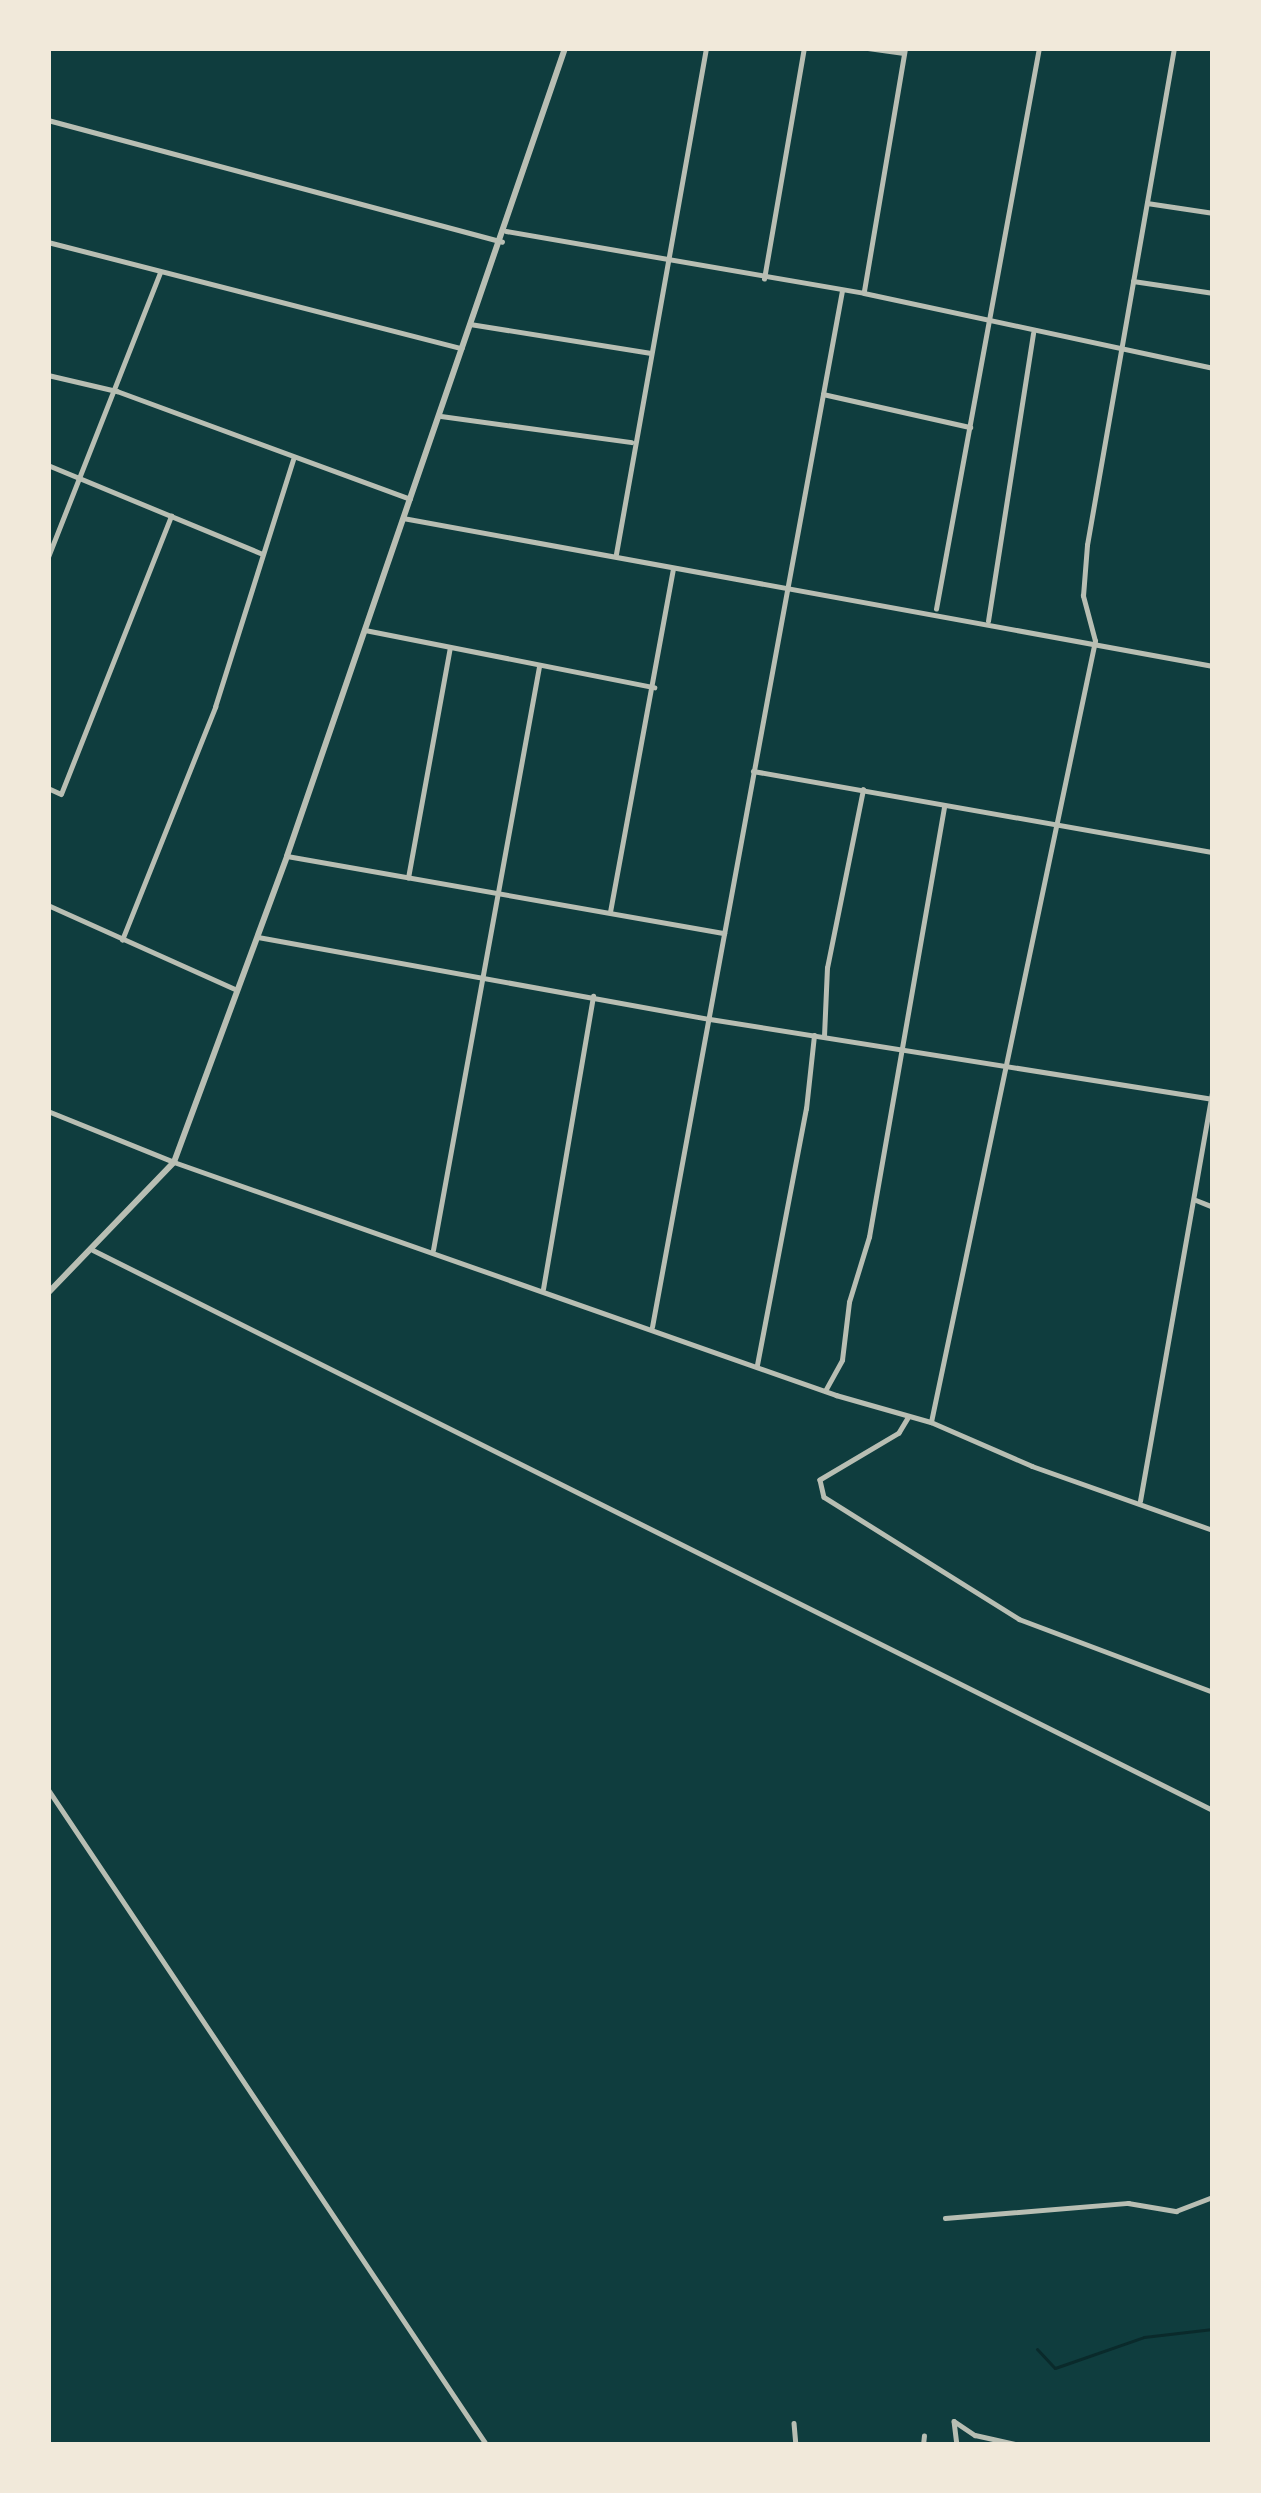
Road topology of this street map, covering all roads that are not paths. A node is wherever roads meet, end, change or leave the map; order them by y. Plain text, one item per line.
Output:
1 (565, 48) edge
2 (706, 48) edge
3 (804, 48) edge
4 (868, 48) edge
5 (1039, 48) edge
6 (1174, 48) edge
7 (904, 51) edge
8 (48, 120) edge
9 (1145, 202) junction
10 (1213, 213) edge
11 (506, 231) junction
12 (48, 242) edge
13 (502, 242) junction
14 (668, 260) junction
15 (160, 271) junction
16 (764, 279) junction
17 (1133, 281) junction
18 (842, 291) junction
19 (863, 292) junction
20 (1213, 293) edge
21 (987, 323) junction
22 (470, 324) junction
23 (1034, 332) junction
24 (462, 348) junction
25 (1120, 349) junction
26 (651, 353) junction
27 (1213, 368) edge
28 (48, 375) edge
29 (117, 391) junction
30 (823, 394) junction
31 (440, 416) junction
32 (970, 427) junction
33 (632, 442) junction
34 (293, 459) junction
35 (48, 465) edge
36 (82, 479) junction
37 (410, 499) junction
38 (171, 516) junction
39 (403, 518) junction
40 (260, 553) junction
41 (616, 554) junction
42 (48, 556) edge
43 (673, 567) junction
44 (788, 589) junction
45 (936, 611) junction
46 (988, 621) junction
47 (364, 629) junction
48 (1095, 641) junction
49 (450, 649) junction
50 (1213, 666) edge
51 (539, 667) junction
52 (654, 686) junction
53 (753, 771) junction
54 (48, 788) edge
55 (863, 790) junction
56 (944, 806) junction
57 (1060, 827) junction
58 (1213, 852) edge
59 (287, 856) junction
60 (408, 878) junction
61 (496, 894) junction
62 (48, 905) edge
63 (610, 912) junction
64 (724, 934) junction
65 (258, 937) junction
66 (122, 940) junction
67 (483, 976) junction
68 (237, 990) junction
69 (593, 996) junction
70 (710, 1019) junction
71 (814, 1035) junction
72 (824, 1036) junction
73 (903, 1048) junction
74 (1008, 1064) junction
75 (1213, 1088) edge
76 (1212, 1098) edge
77 (48, 1111) edge
78 (174, 1162) junction
79 (1196, 1200) junction
80 (1213, 1207) edge
81 (93, 1250) junction
82 (433, 1250) junction
83 (543, 1289) junction
84 (48, 1293) edge
85 (652, 1327) junction
86 (757, 1365) junction
87 (825, 1391) junction
88 (908, 1418) junction
89 (931, 1422) junction
90 (1140, 1501) junction
91 (1213, 1530) edge
92 (1213, 1692) edge
93 (48, 1790) edge
94 (1213, 1810) edge
95 (1213, 2197) edge
96 (945, 2218) dead end
97 (794, 2423) dead end
98 (924, 2436) dead end
99 (487, 2445) edge
100 (796, 2445) edge
101 (923, 2445) edge
102 (957, 2445) edge
103 (1020, 2445) edge

1 - 11 street
2 - 14 street
3 - 16 street
4 - 7 street
5 - 21 street
6 - 9 street
7 - 19 street
8 - 13 street
9 - 10 street
9 - 17 street
11 - 13 street
11 - 14 street
12 - 15 street
13 - 22 street
14 - 16 street
14 - 26 street
15 - 24 street
15 - 29 street
16 - 18 street
17 - 20 street
17 - 25 street
18 - 19 street
18 - 30 street
19 - 21 street
21 - 23 street
21 - 32 street
22 - 24 street
22 - 26 street
23 - 25 street
23 - 46 street
24 - 31 street
25 - 27 street
25 - 48 street
26 - 33 street
28 - 29 street
29 - 34 street
29 - 36 street
30 - 32 street
30 - 44 street
31 - 33 street
31 - 37 street
32 - 45 street
33 - 41 street
34 - 37 street
34 - 40 street
35 - 36 street
36 - 38 street
36 - 42 street
37 - 39 street
38 - 40 street
38 - 54 street
39 - 41 street
39 - 47 street
40 - 66 street
41 - 43 street
43 - 44 street
43 - 52 street
44 - 45 street
44 - 53 street
45 - 46 street
46 - 48 street
47 - 49 street
47 - 59 street
48 - 50 street
48 - 57 street
49 - 51 street
49 - 60 street
51 - 52 street
51 - 61 street
52 - 63 street
53 - 55 street
53 - 64 street
55 - 56 street
55 - 72 street
56 - 57 street
56 - 73 street
57 - 58 street
57 - 74 street
59 - 60 street
59 - 65 street
60 - 61 street
61 - 63 street
61 - 67 street
62 - 66 street
63 - 64 street
64 - 70 street
65 - 67 street
65 - 68 street
66 - 68 street
67 - 69 street
67 - 82 street
68 - 78 street
69 - 70 street
69 - 83 street
70 - 71 street
70 - 85 street
71 - 72 street
71 - 86 street
72 - 73 street
73 - 74 street
73 - 87 street
74 - 76 street
74 - 89 street
75 - 76 street
76 - 79 street
77 - 78 street
78 - 81 street
78 - 82 street
79 - 80 street
79 - 90 street
81 - 84 street
81 - 94 street
82 - 83 street
83 - 85 street
85 - 86 street
86 - 87 street
87 - 88 street
88 - 89 street
88 - 92 street
89 - 90 street
90 - 91 street
93 - 99 street
95 - 96 street
97 - 100 street
98 - 101 street
102 - 103 street

